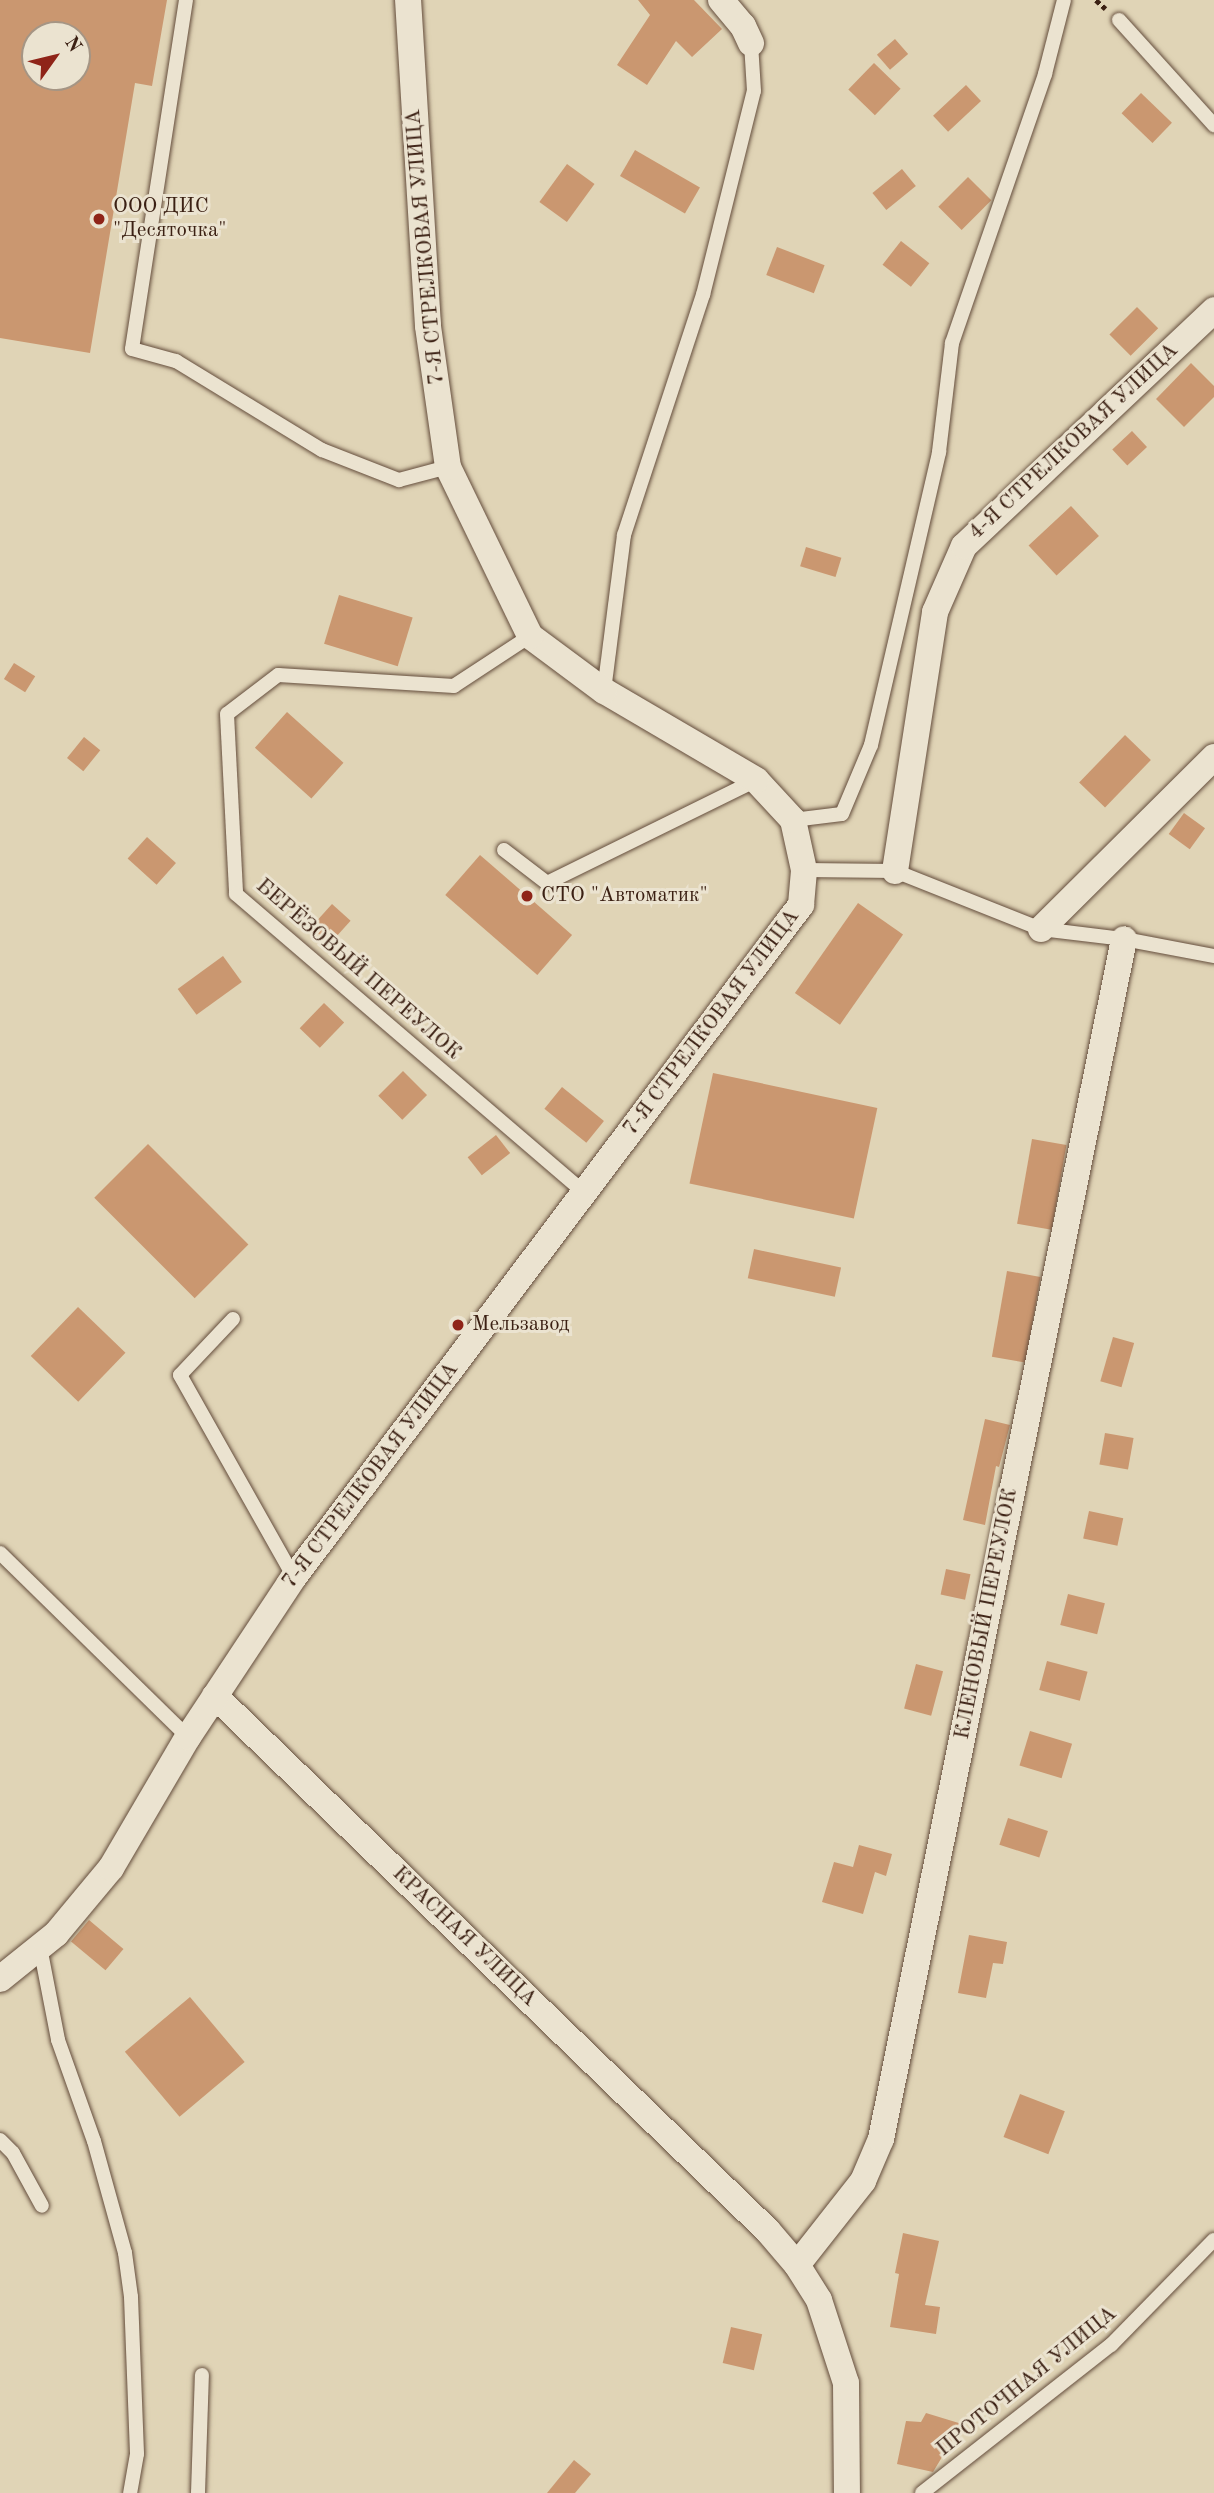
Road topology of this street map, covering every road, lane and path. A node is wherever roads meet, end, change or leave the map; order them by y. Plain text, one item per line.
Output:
1 (186, 0) edge
2 (408, 0) edge
3 (721, 0) edge
4 (1064, 0) edge
5 (1119, 20) dead end
6 (751, 43) joint
7 (1214, 125) edge
8 (1214, 310) edge
9 (448, 467) junction
10 (530, 636) junction
11 (604, 691) junction
12 (1214, 757) edge
13 (756, 780) junction
14 (793, 820) junction
15 (504, 850) dead end
16 (804, 870) junction
17 (895, 871) junction
18 (1041, 929) junction
19 (1124, 939) junction
20 (1214, 956) edge
21 (584, 1192) junction
22 (233, 1319) dead end
23 (0, 1553) edge
24 (294, 1577) junction
25 (215, 1696) junction
26 (188, 1737) junction
27 (40, 1947) junction
28 (0, 1979) edge
29 (0, 2140) edge
30 (42, 2206) dead end
31 (1214, 2240) edge
32 (797, 2265) junction
33 (202, 2375) dead end
34 (130, 2493) edge
35 (198, 2493) edge
36 (847, 2493) edge
37 (922, 2493) edge

1 - 9 lane
2 - 9 street, 7-Я СТРЕЛКОВАЯ УЛИЦА
3 - 6 street
4 - 14 lane
5 - 7 lane
6 - 11 lane
8 - 17 street, 4-Я СТРЕЛКОВАЯ УЛИЦА
9 - 10 street, 7-Я СТРЕЛКОВАЯ УЛИЦА
10 - 11 street, 7-Я СТРЕЛКОВАЯ УЛИЦА
10 - 21 lane, БЕРЁЗОВЫЙ ПЕРЕУЛОК
11 - 13 street, 7-Я СТРЕЛКОВАЯ УЛИЦА
12 - 18 street
13 - 14 street, 7-Я СТРЕЛКОВАЯ УЛИЦА
13 - 15 lane
14 - 16 street, 7-Я СТРЕЛКОВАЯ УЛИЦА
16 - 17 lane
16 - 21 street, 7-Я СТРЕЛКОВАЯ УЛИЦА
17 - 18 lane
18 - 19 lane
19 - 20 lane
19 - 32 street, КЛЕНОВЫЙ ПЕРЕУЛОК
21 - 24 street, 7-Я СТРЕЛКОВАЯ УЛИЦА
22 - 24 lane
23 - 26 lane
24 - 25 street, 7-Я СТРЕЛКОВАЯ УЛИЦА
25 - 26 street
25 - 32 street, КРАСНАЯ УЛИЦА
26 - 27 street
27 - 28 street
27 - 34 lane
29 - 30 lane
31 - 37 lane, ПРОТОЧНАЯ УЛИЦА
32 - 36 street, КРАСНАЯ УЛИЦА
33 - 35 lane

